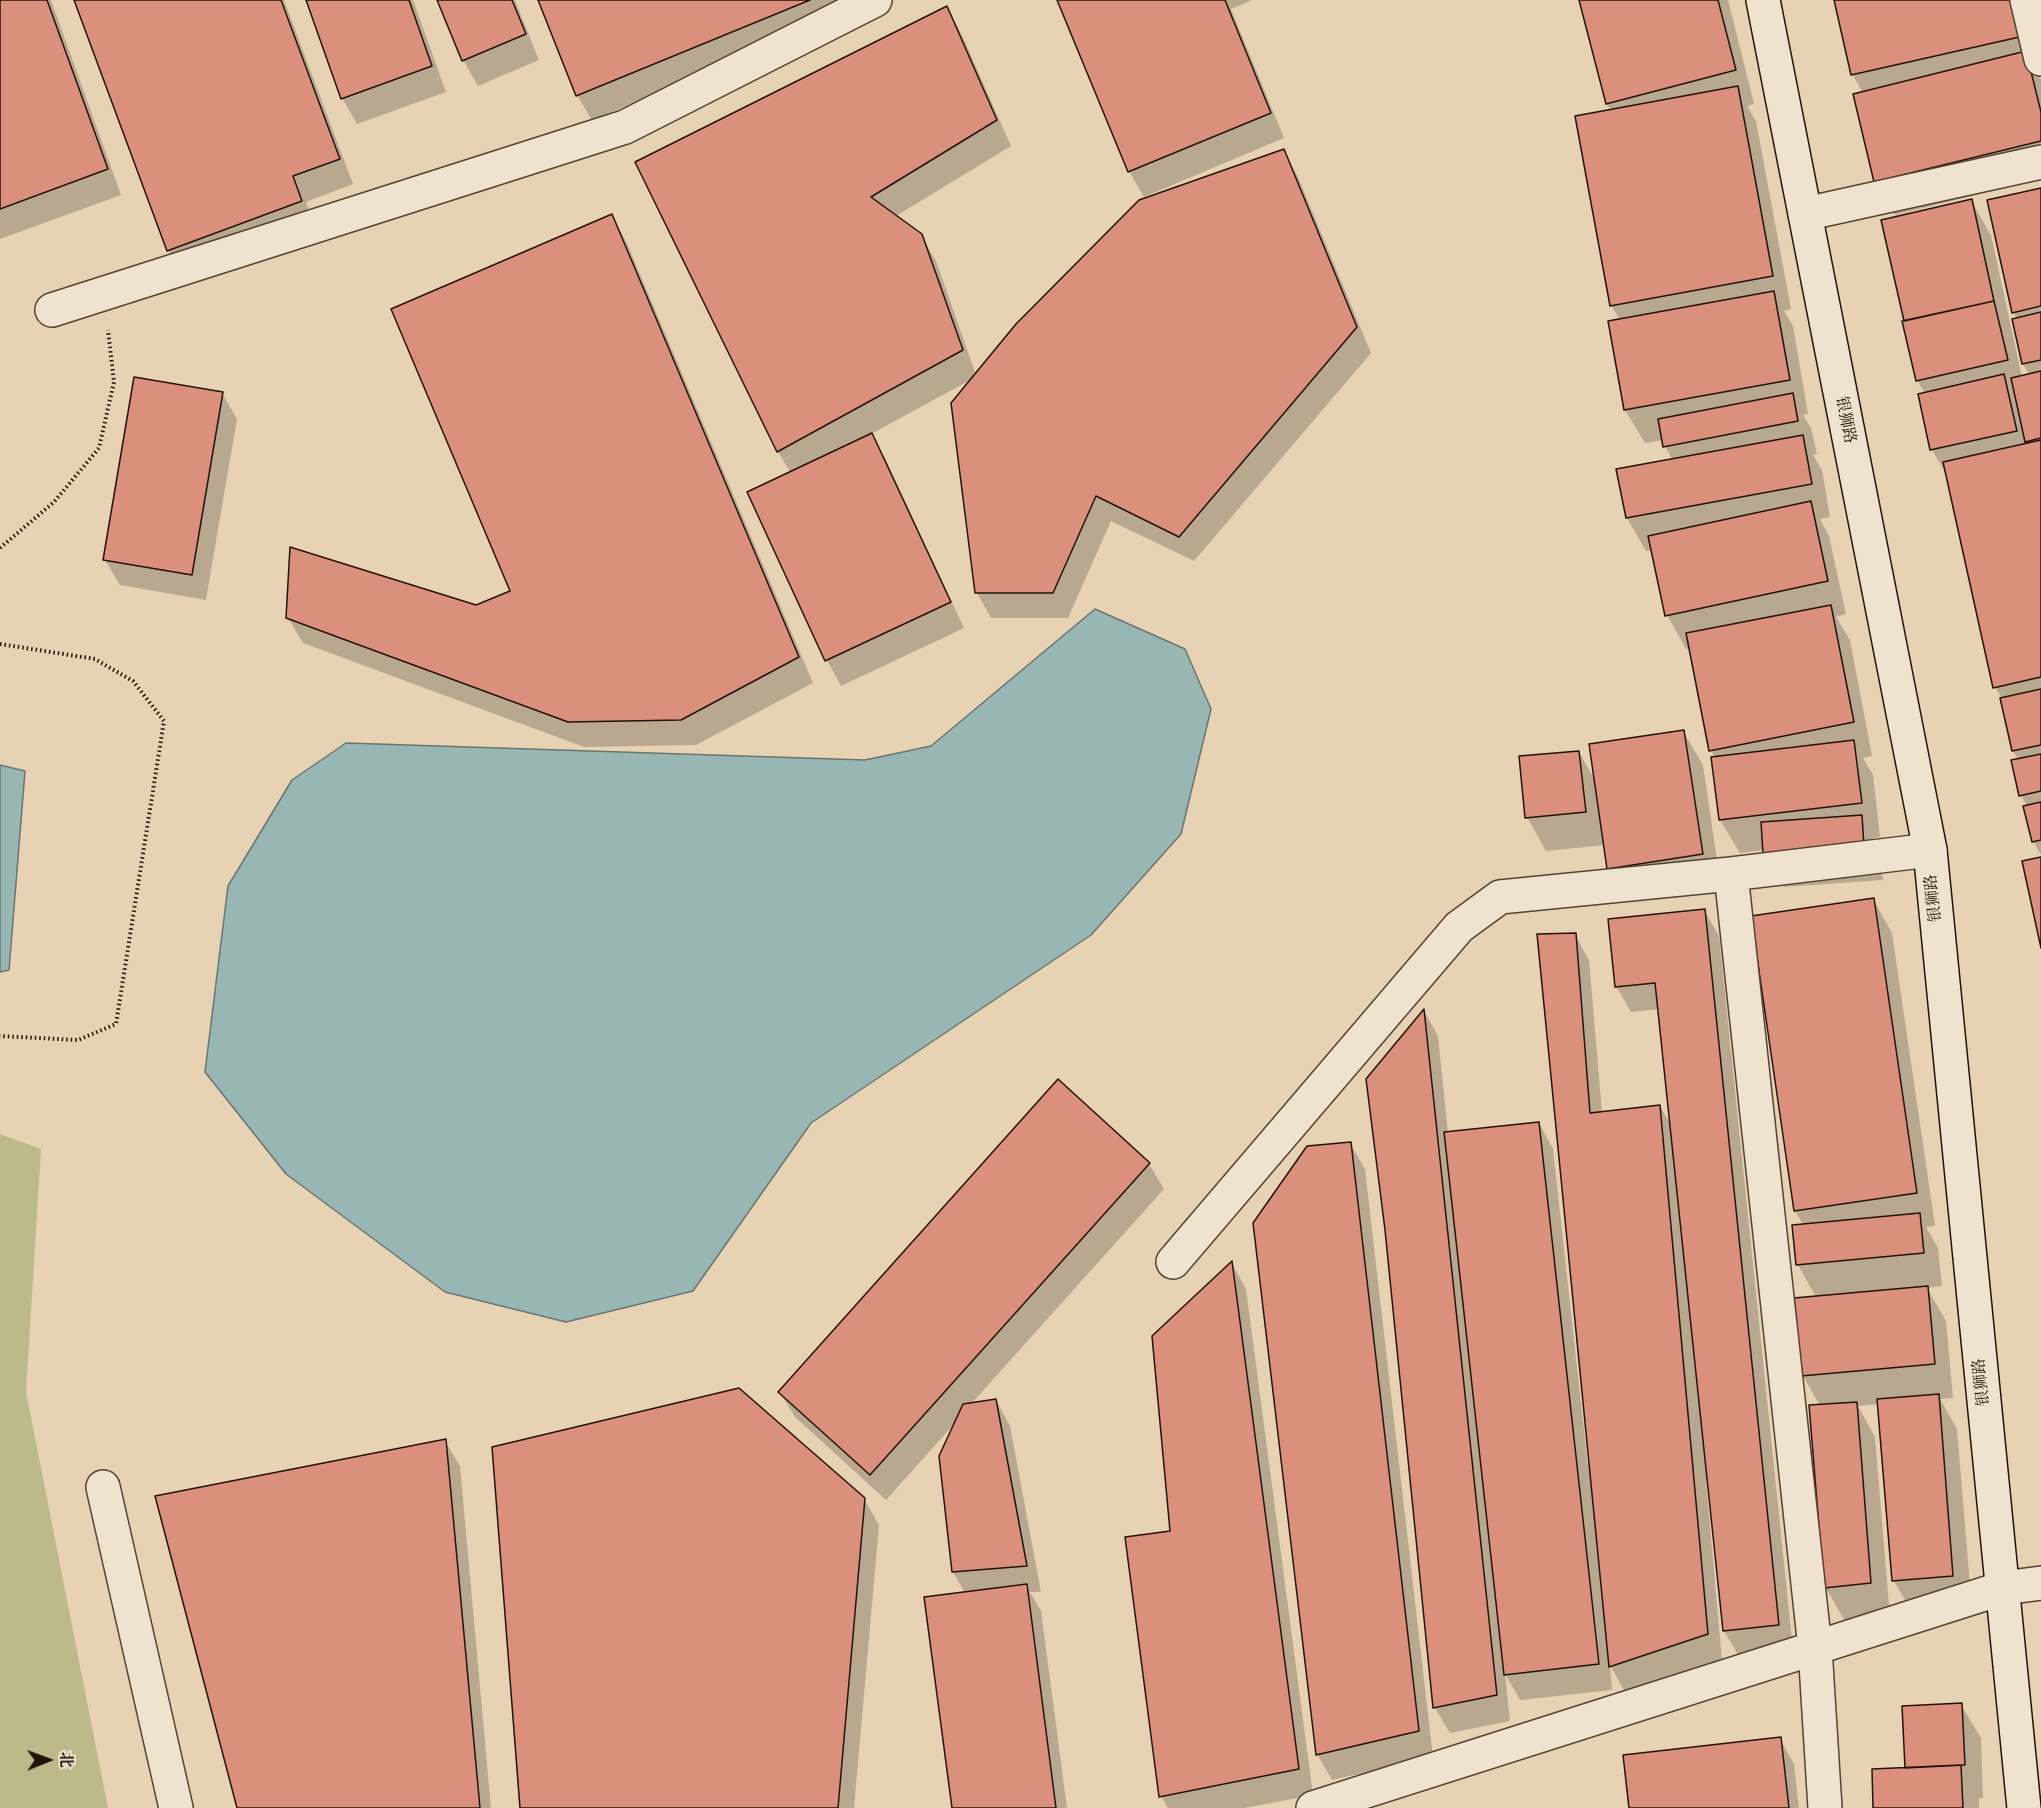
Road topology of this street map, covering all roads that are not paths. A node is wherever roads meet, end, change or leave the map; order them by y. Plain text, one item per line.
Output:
1 (875, 0) edge
2 (1763, 0) edge
3 (2027, 0) edge
4 (2041, 59) edge
5 (2041, 162) edge
6 (1805, 214) junction
7 (52, 310) dead end
8 (1930, 850) junction
9 (1731, 874) junction
10 (1173, 1262) dead end
11 (103, 1487) dead end
12 (2041, 1582) edge
13 (2003, 1588) junction
14 (1815, 1648) junction
15 (176, 1808) edge
16 (1312, 1808) edge
17 (1824, 1808) edge
18 (2024, 1808) edge

1 - 7 street
2 - 6 street, 银狮路
3 - 4 street
5 - 6 street
6 - 8 street, 银狮路
8 - 9 street
8 - 13 street, 银狮路
9 - 10 street
9 - 14 street
11 - 15 street
12 - 13 street
13 - 14 street
13 - 18 street, 银狮路
14 - 16 street
14 - 17 street

